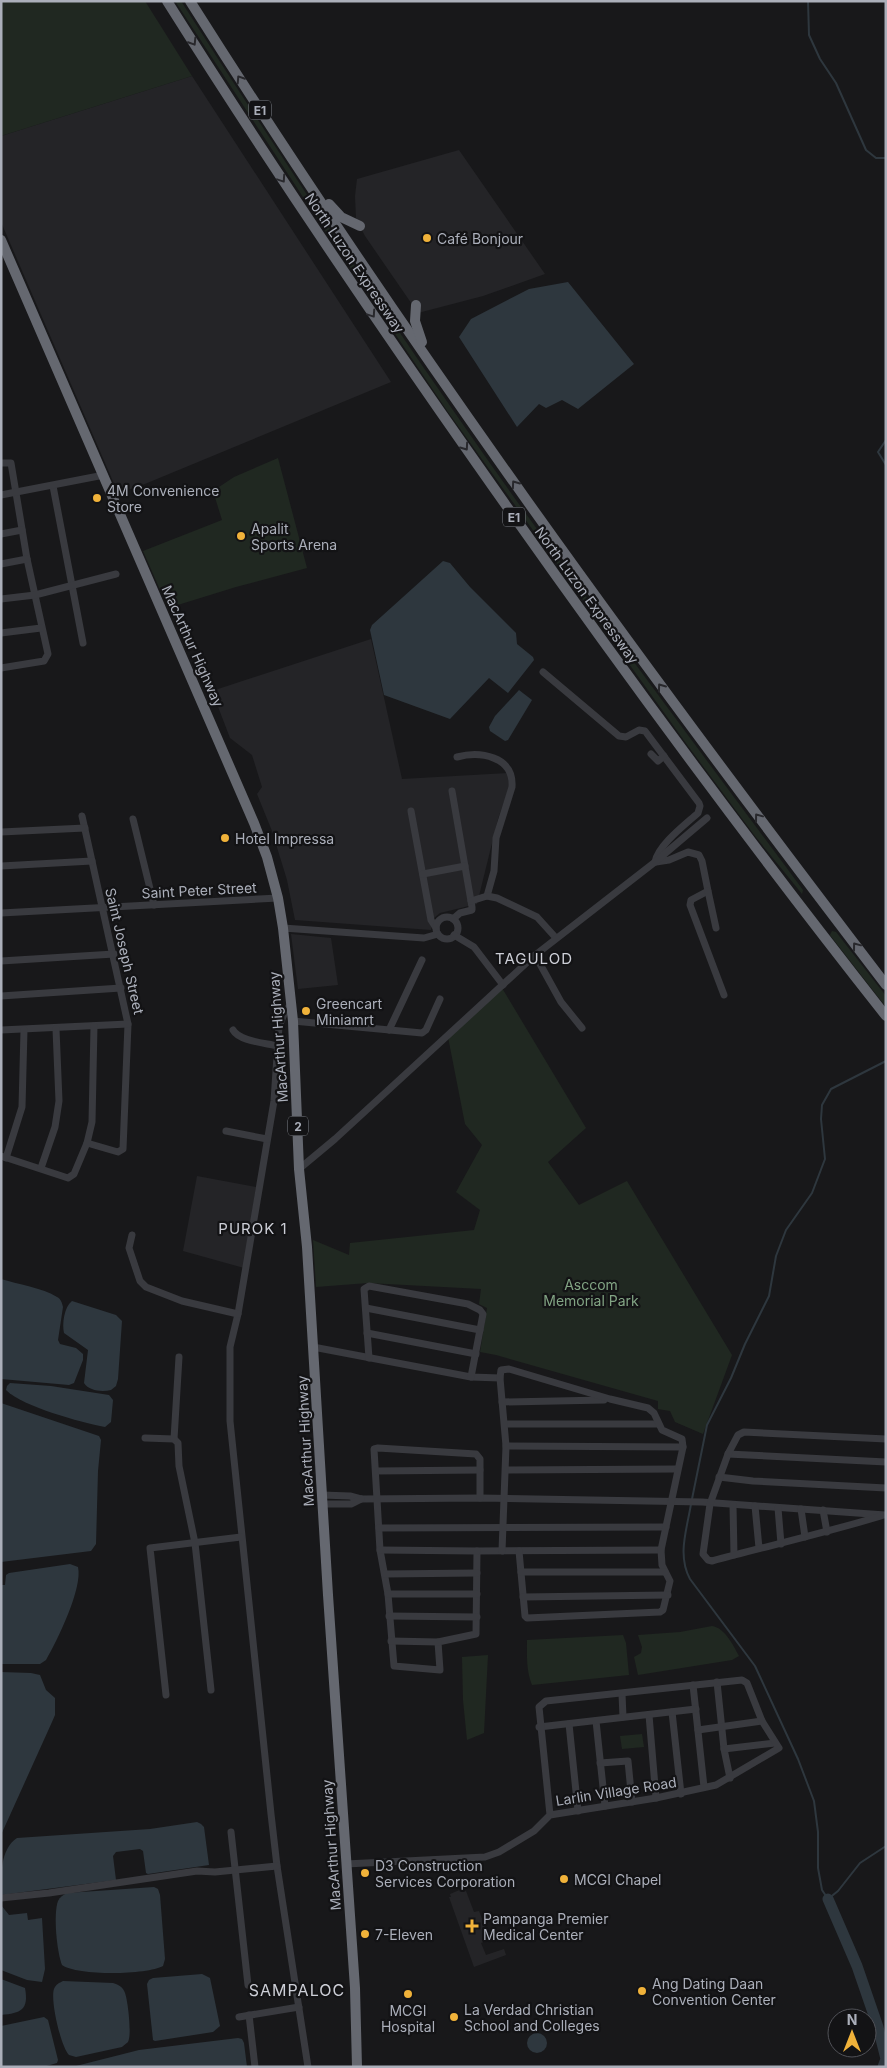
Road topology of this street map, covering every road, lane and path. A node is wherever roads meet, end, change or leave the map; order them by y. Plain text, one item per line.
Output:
1 (167, 1) edge
2 (190, 1) edge
3 (305, 178) junction
4 (360, 226) dead end
5 (3, 247) edge
6 (416, 304) dead end
7 (448, 389) junction
8 (1, 463) edge
9 (104, 475) junction
10 (53, 486) junction
11 (16, 493) junction
12 (1, 495) edge
13 (22, 530) junction
14 (1, 534) edge
15 (27, 559) junction
16 (1, 564) edge
17 (116, 574) dead end
18 (71, 585) junction
19 (35, 594) junction
20 (1, 599) edge
21 (42, 628) junction
22 (1, 633) edge
23 (83, 643) dead end
24 (1, 668) edge
25 (543, 672) dead end
26 (651, 754) dead end
27 (664, 756) junction
28 (456, 757) dead end
29 (452, 791) dead end
30 (411, 811) dead end
31 (82, 816) dead end
32 (707, 818) dead end
33 (132, 819) dead end
34 (85, 828) junction
35 (1, 832) edge
36 (92, 861) junction
37 (655, 862) junction
38 (1, 866) edge
39 (465, 866) junction
40 (423, 874) junction
41 (708, 891) junction
42 (487, 896) junction
43 (278, 898) junction
44 (471, 901) junction
45 (154, 905) junction
46 (102, 908) junction
47 (1, 913) edge
48 (453, 919) junction
49 (283, 928) junction
50 (716, 928) dead end
51 (437, 931) junction
52 (454, 935) junction
53 (556, 938) junction
54 (114, 954) junction
55 (534, 956) junction
56 (422, 960) dead end
57 (1, 961) edge
58 (503, 984) junction
59 (886, 985) edge
60 (121, 988) junction
61 (724, 995) dead end
62 (1, 996) edge
63 (440, 999) dead end
64 (291, 1004) junction
65 (886, 1016) edge
66 (293, 1021) junction
67 (128, 1024) junction
68 (94, 1026) junction
69 (582, 1028) dead end
70 (56, 1029) junction
71 (1, 1030) edge
72 (24, 1030) junction
73 (233, 1030) dead end
74 (389, 1030) junction
75 (277, 1046) junction
76 (226, 1131) dead end
77 (267, 1139) junction
78 (87, 1143) junction
79 (3, 1157) edge
80 (41, 1168) junction
81 (300, 1169) junction
82 (132, 1235) dead end
83 (366, 1308) junction
84 (238, 1314) junction
85 (480, 1330) junction
86 (367, 1333) junction
87 (313, 1347) junction
88 (476, 1354) junction
89 (179, 1357) dead end
90 (369, 1358) junction
91 (472, 1377) junction
92 (500, 1378) junction
93 (610, 1399) junction
94 (502, 1402) junction
95 (505, 1424) junction
96 (658, 1424) junction
97 (145, 1438) dead end
98 (174, 1439) junction
99 (886, 1439) edge
100 (506, 1446) junction
101 (682, 1447) junction
102 (728, 1454) junction
103 (886, 1462) edge
104 (677, 1469) junction
105 (480, 1470) junction
106 (506, 1470) junction
107 (376, 1471) junction
108 (719, 1477) junction
109 (886, 1488) edge
110 (480, 1498) junction
111 (377, 1499) junction
112 (505, 1499) junction
113 (322, 1500) junction
114 (673, 1501) junction
115 (710, 1504) junction
116 (733, 1505) junction
117 (755, 1506) junction
118 (778, 1508) junction
119 (801, 1509) junction
120 (823, 1510) junction
121 (885, 1515) edge
122 (666, 1527) junction
123 (379, 1528) junction
124 (504, 1528) junction
125 (827, 1532) junction
126 (241, 1537) junction
127 (805, 1537) junction
128 (195, 1543) junction
129 (781, 1544) junction
130 (759, 1548) junction
131 (380, 1550) junction
132 (661, 1550) junction
133 (477, 1551) junction
134 (502, 1551) junction
135 (519, 1551) junction
136 (734, 1555) junction
137 (521, 1572) junction
138 (665, 1572) junction
139 (477, 1573) junction
140 (385, 1574) junction
141 (388, 1594) junction
142 (477, 1594) junction
143 (668, 1594) junction
144 (522, 1597) junction
145 (389, 1616) junction
146 (477, 1618) junction
147 (391, 1642) junction
148 (438, 1642) junction
149 (717, 1682) junction
150 (693, 1685) junction
151 (211, 1690) dead end
152 (622, 1694) junction
153 (166, 1695) dead end
154 (696, 1709) junction
155 (672, 1712) junction
156 (649, 1715) junction
157 (624, 1717) junction
158 (596, 1721) junction
159 (762, 1722) junction
160 (569, 1724) junction
161 (722, 1727) junction
162 (540, 1728) junction
163 (698, 1730) junction
164 (775, 1743) junction
165 (724, 1749) junction
166 (600, 1763) junction
167 (730, 1778) junction
168 (704, 1787) junction
169 (681, 1794) junction
170 (656, 1798) junction
171 (632, 1802) junction
172 (605, 1806) junction
173 (578, 1811) junction
174 (550, 1815) junction
175 (231, 1832) dead end
176 (346, 1864) junction
177 (277, 1866) junction
178 (235, 1870) junction
179 (1, 1898) edge
180 (248, 1985) dead end
181 (299, 2007) junction
182 (249, 2015) junction
183 (239, 2017) dead end
184 (255, 2067) edge
185 (308, 2067) edge
186 (357, 2067) edge

1 -> 65 highway, North Luzon Expressway / E1
3 -> 2 highway, North Luzon Expressway / E1
3 - 4 highway
3 - 7 highway, North Luzon Expressway / E1
5 - 9 highway, MacArthur Highway / 2
6 - 7 highway
59 -> 7 highway, North Luzon Expressway / E1
8 - 11 street
9 - 10 street
9 - 43 highway, MacArthur Highway / 2
10 - 11 street
10 - 18 street
11 - 12 street
11 - 13 street
13 - 14 street
13 - 15 street
15 - 16 street
15 - 19 street
17 - 18 street
18 - 19 street
18 - 23 street
19 - 20 street
19 - 21 street
21 - 22 street
21 - 24 street
25 - 27 street
26 - 27 street
27 - 37 street
28 - 42 street
29 - 39 street
30 - 40 street
31 - 34 street, Saint Joseph Street
32 - 37 street
33 - 45 street
34 - 35 street
34 - 36 street, Saint Joseph Street
36 - 38 street
36 - 46 street, Saint Joseph Street
37 - 41 street
37 - 53 street
39 - 40 street
39 - 44 street
40 - 51 street
41 - 50 street
41 - 61 street
42 - 44 street
42 - 53 street
43 - 45 street, Saint Peter Street
43 - 49 highway, MacArthur Highway / 2
44 - 48 street
45 - 46 street, Saint Peter Street
46 - 47 street, Saint Peter Street
46 - 54 street, Saint Joseph Street
48 - 51 street
48 - 52 street
49 - 51 street
49 - 64 highway, MacArthur Highway / 2
51 - 52 street
52 - 58 street
53 - 55 street
54 - 57 street
54 - 60 street, Saint Joseph Street
55 - 58 street
55 - 69 street
56 - 74 street
58 - 81 street
60 - 62 street
60 - 67 street, Saint Joseph Street
63 - 74 street
64 - 66 highway, MacArthur Highway / 2
64 - 75 street
66 - 74 street
66 - 81 highway, MacArthur Highway / 2
67 - 68 street
67 - 78 street, Saint Joseph Street
68 - 70 street
68 - 78 street
70 - 72 street
70 - 80 street
71 - 72 street
72 - 79 street
73 - 75 street
75 - 77 street
76 - 77 street
77 - 84 street
78 - 80 street
79 - 80 street
81 - 87 highway, MacArthur Highway / 2
82 - 84 street
83 - 85 street
83 - 85 street
83 - 86 street
84 - 126 street
85 - 88 street
86 - 88 street
86 - 90 street
87 - 90 street
87 - 113 highway, MacArthur Highway / 2
88 - 91 street
89 - 98 street
90 - 91 street
91 - 92 street
92 - 93 street
92 - 94 street
93 - 94 street
93 - 96 street
94 - 95 street
95 - 96 street
95 - 100 street
96 - 101 street
97 - 98 street
98 - 128 street
99 - 102 street
100 - 101 street
100 - 106 street
101 - 104 street
102 - 103 street
102 - 108 street
104 - 106 street
104 - 114 street
105 - 107 street
105 - 107 street
105 - 110 street
106 - 112 street
107 - 111 street
108 - 109 street
108 - 115 street
110 - 111 street
110 - 112 street
111 - 113 street
111 - 123 street
112 - 114 street
112 - 124 street
113 - 176 highway, MacArthur Highway / 2
114 - 115 street
114 - 122 street
115 - 116 street
115 - 136 street
116 - 117 street
116 - 136 street
117 - 118 street
117 - 130 street
118 - 119 street
118 - 129 street
119 - 120 street
119 - 127 street
120 - 121 street
120 - 125 street
121 - 125 street
122 - 124 street
122 - 132 street
123 - 124 street
123 - 131 street
124 - 134 street
125 - 127 street
126 - 128 street
126 - 177 street
127 - 129 street
128 - 151 street
128 - 153 street
129 - 130 street
130 - 136 street
131 - 133 street
131 - 140 street
132 - 135 street
132 - 138 street
133 - 134 street
133 - 139 street
134 - 135 street
135 - 137 street
137 - 138 street
137 - 144 street
138 - 143 street
139 - 140 street
139 - 142 street
140 - 141 street
141 - 142 street
141 - 145 street
142 - 146 street
143 - 144 street
143 - 144 street
145 - 146 street
145 - 147 street
146 - 148 street
147 - 148 street
147 - 148 street
149 - 150 street
149 - 159 street
149 - 161 street
150 - 152 street
150 - 154 street
152 - 157 street
152 - 162 street
154 - 155 street
154 - 163 street
155 - 156 street
155 - 169 street
156 - 157 street
156 - 170 street
157 - 158 street
158 - 160 street
158 - 166 street
159 - 161 street
159 - 164 street
160 - 162 street
160 - 173 street
161 - 163 street
161 - 165 street
162 - 174 street
163 - 168 street
164 - 165 street
164 - 167 street, Larlin Village Road
165 - 167 street
166 - 171 street
166 - 172 street
167 - 168 street, Larlin Village Road
168 - 169 street, Larlin Village Road
169 - 170 street, Larlin Village Road
170 - 171 street, Larlin Village Road
171 - 172 street, Larlin Village Road
172 - 173 street, Larlin Village Road
173 - 174 street, Larlin Village Road
174 - 176 street, Larlin Village Road
175 - 178 street
176 - 186 highway, MacArthur Highway / 2
177 - 178 street
177 - 181 street
178 - 179 street
178 - 180 street
181 - 182 street
181 - 185 street
182 - 183 street
182 - 184 street

